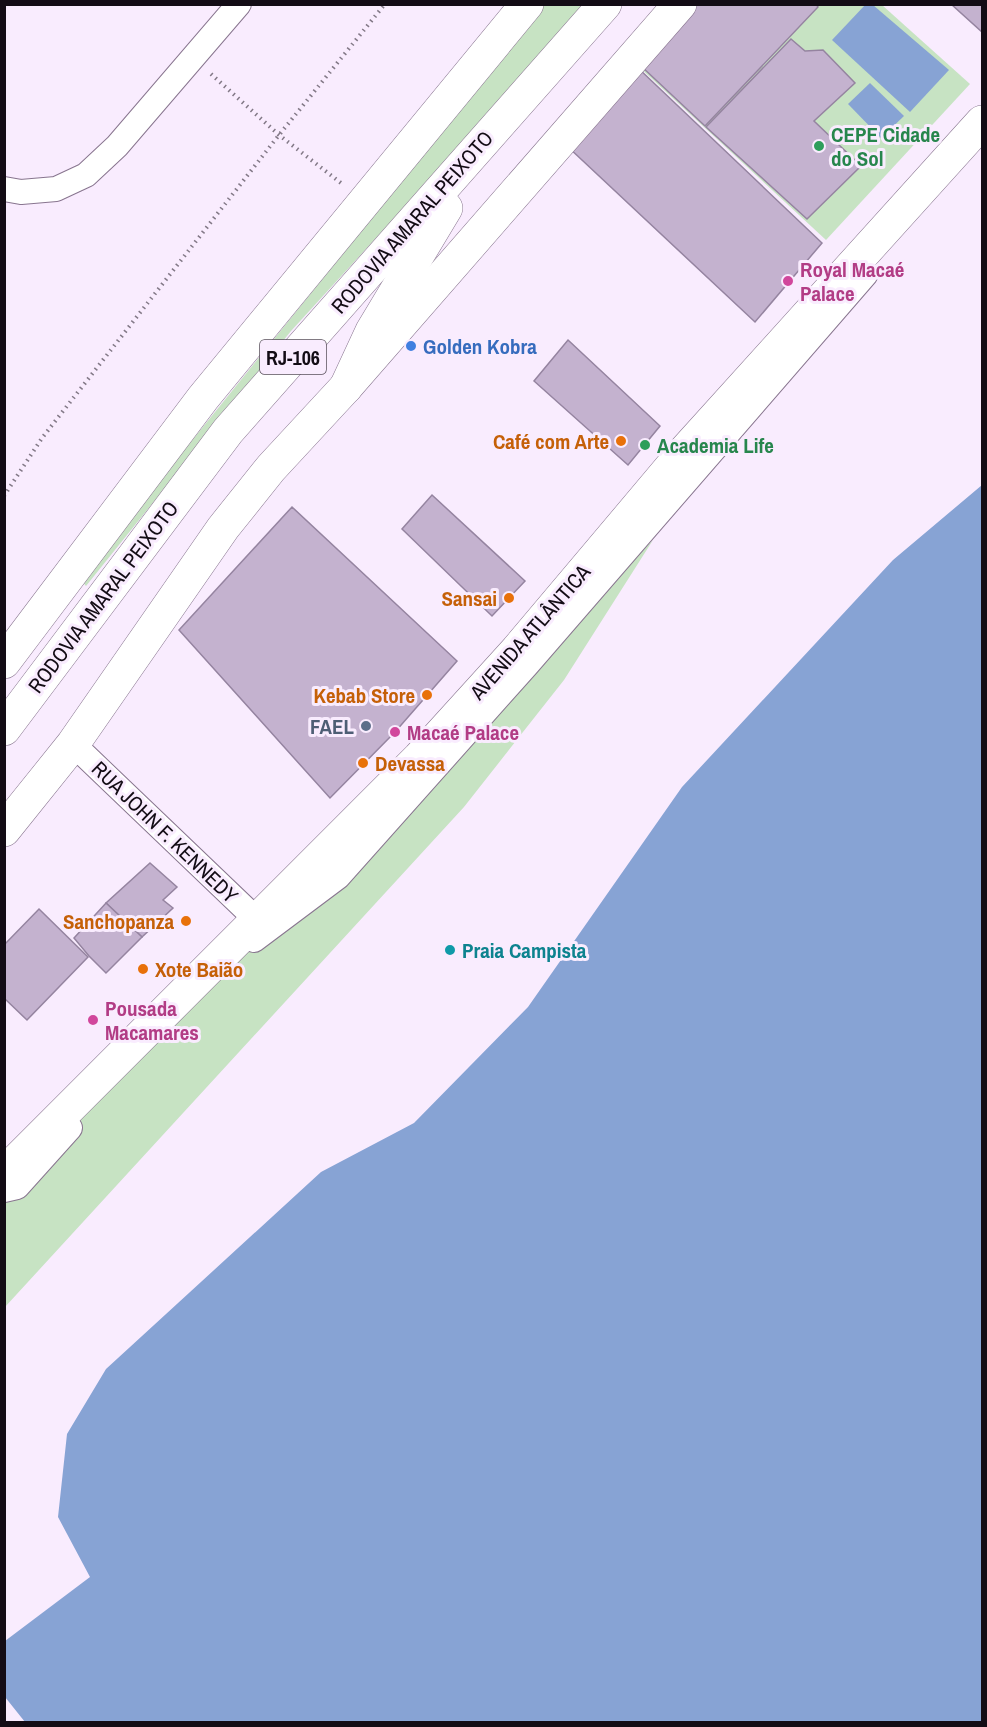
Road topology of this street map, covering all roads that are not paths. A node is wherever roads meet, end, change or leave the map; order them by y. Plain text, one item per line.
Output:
1 (239, 4) edge
2 (527, 4) edge
3 (605, 4) edge
4 (680, 4) edge
5 (982, 122) edge
6 (982, 141) edge
7 (472, 155) junction
8 (4, 189) edge
9 (346, 387) junction
10 (4, 662) edge
11 (4, 729) edge
12 (74, 744) junction
13 (4, 830) edge
14 (257, 920) junction
15 (4, 1173) edge
16 (4, 1190) edge

1 - 8 street
2 - 10 main road, RODOVIA AMARAL PEIXOTO / RJ-106
3 - 7 main road, RODOVIA AMARAL PEIXOTO / RJ-106
4 - 9 main road
5 - 14 main road, AVENIDA ATLÂNTICA
6 - 16 street
7 - 9 main road
7 - 11 main road, RODOVIA AMARAL PEIXOTO / RJ-106
9 - 12 main road
12 - 13 main road
12 - 14 street, RUA JOHN F. KENNEDY
14 - 15 main road, AVENIDA ATLÂNTICA

